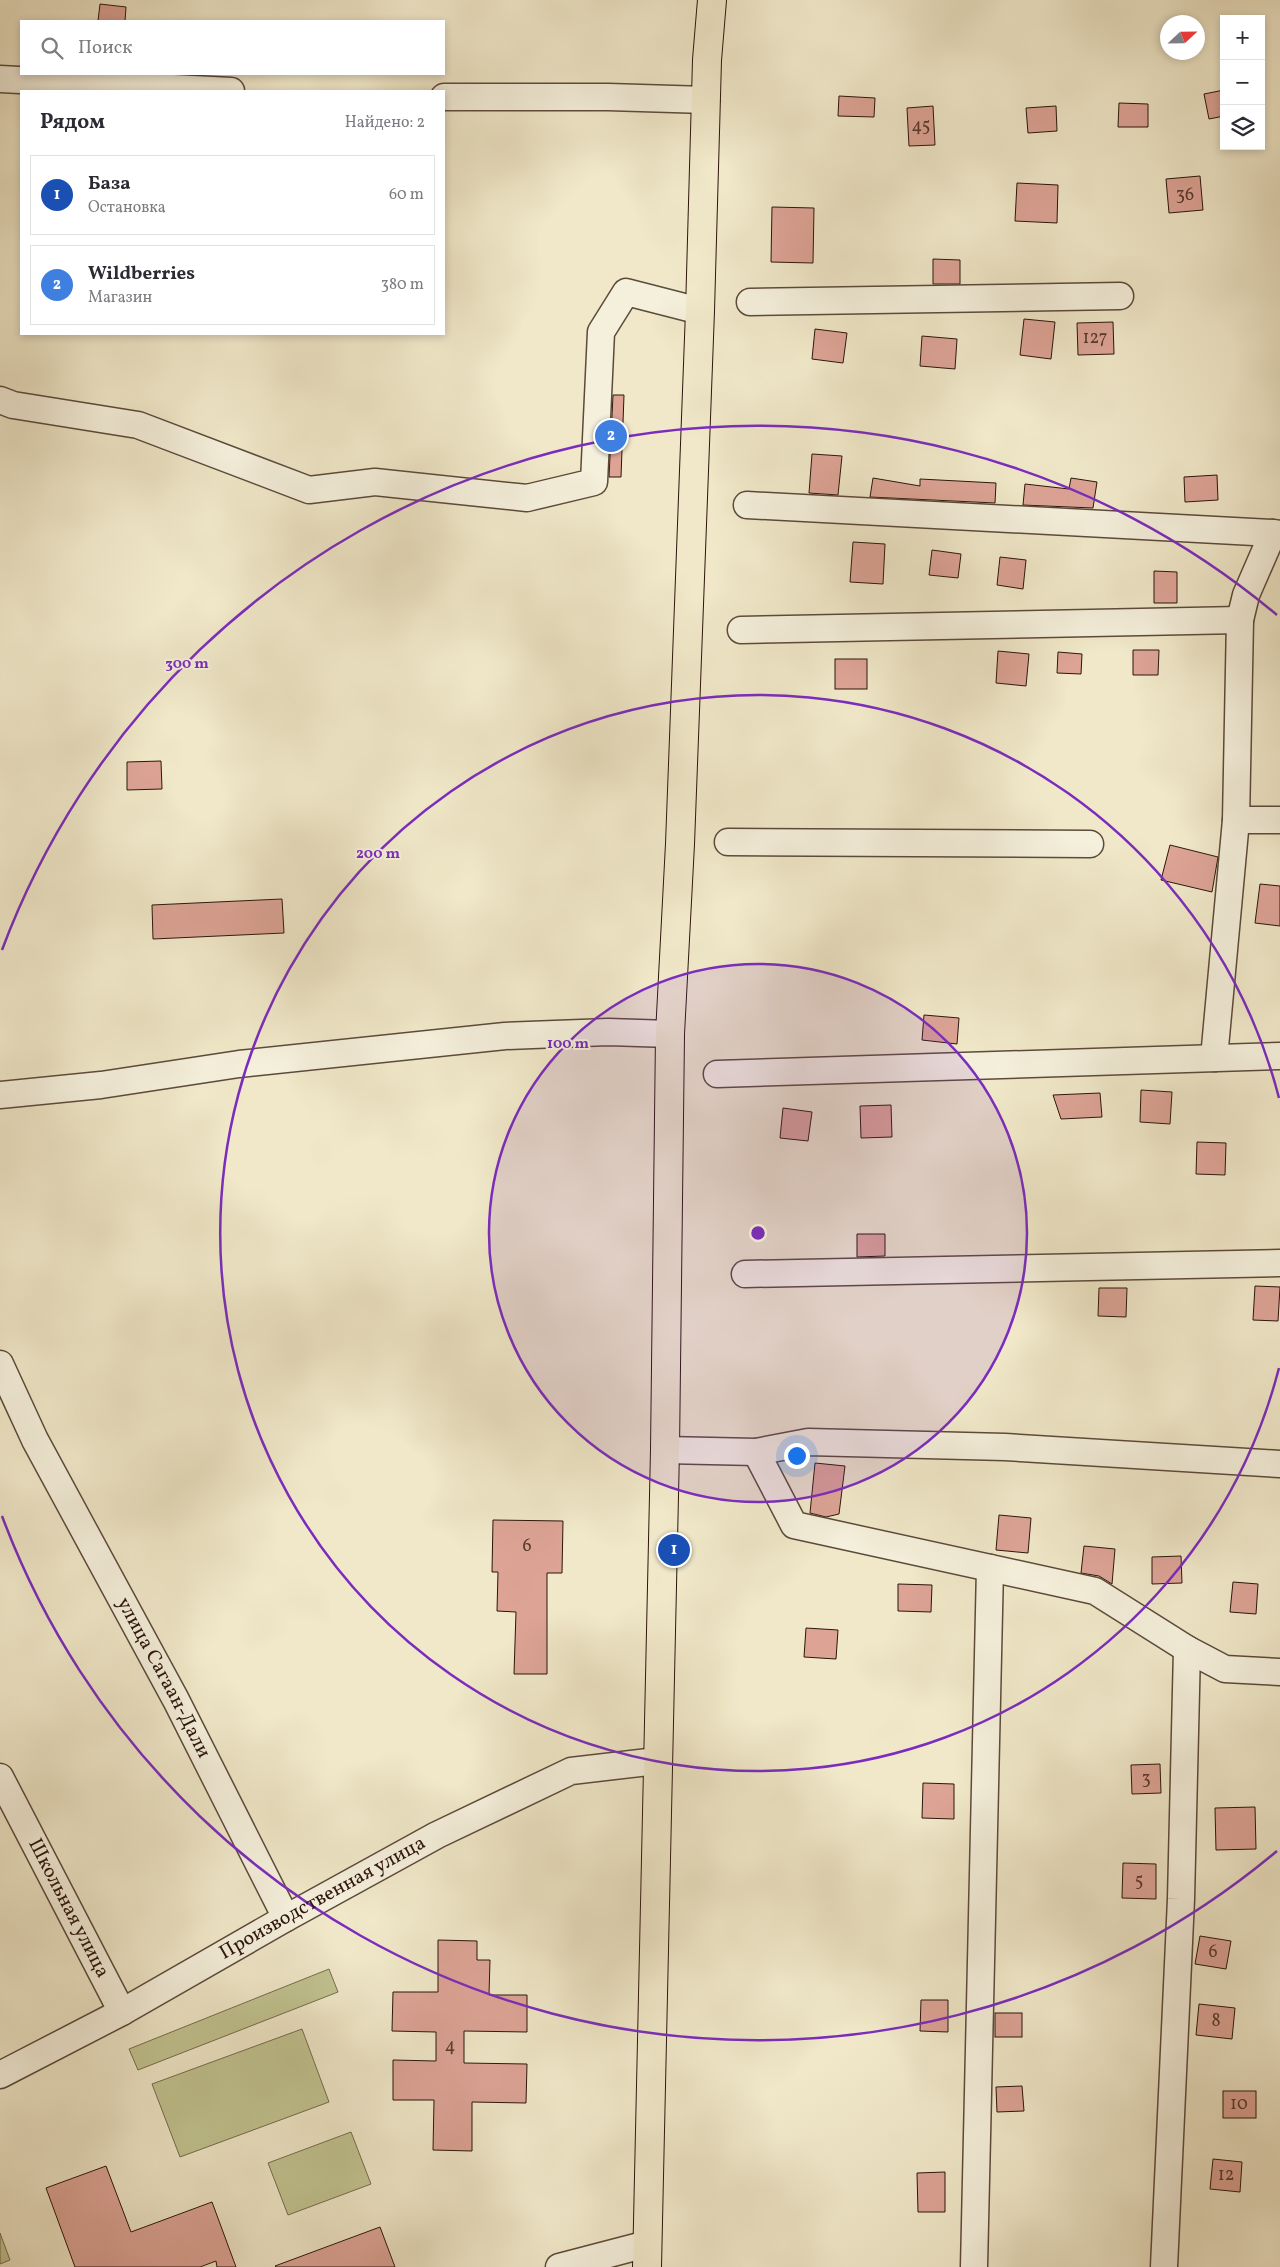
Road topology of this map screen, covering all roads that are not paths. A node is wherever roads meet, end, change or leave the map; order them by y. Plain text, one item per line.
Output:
1 (712, 0) edge
2 (0, 79) edge
3 (212, 90) edge
4 (445, 97) edge
5 (706, 100) junction
6 (1120, 296) dead end
7 (750, 302) dead end
8 (700, 311) junction
9 (0, 400) edge
10 (747, 505) dead end
11 (1276, 533) edge
12 (1240, 620) junction
13 (741, 630) dead end
14 (1236, 820) junction
15 (1280, 820) edge
16 (728, 842) dead end
17 (1090, 844) dead end
18 (670, 1034) junction
19 (1280, 1056) edge
20 (1214, 1058) junction
21 (717, 1074) dead end
22 (0, 1095) edge
23 (1280, 1263) edge
24 (745, 1274) dead end
25 (0, 1364) edge
26 (665, 1450) junction
27 (756, 1452) junction
28 (1280, 1464) edge
29 (990, 1568) junction
30 (1187, 1648) junction
31 (1280, 1672) edge
32 (657, 1761) junction
33 (0, 1778) edge
34 (286, 1918) junction
35 (122, 2012) junction
36 (0, 2075) edge
37 (647, 2256) edge
38 (559, 2267) edge
39 (974, 2267) edge
40 (1164, 2267) edge

1 - 5 main road
2 - 3 street
4 - 5 street
5 - 8 main road
6 - 7 street
8 - 9 street
8 - 18 main road
10 - 11 street
11 - 12 street
12 - 13 street
12 - 14 street
14 - 15 street
14 - 20 street
16 - 17 street
18 - 22 street
18 - 26 main road
19 - 20 street
20 - 21 street
23 - 24 street
25 - 34 street, улица Сагаан-Дали
26 - 27 street
26 - 32 main road
27 - 28 street
27 - 29 street
29 - 30 street
29 - 39 street
30 - 31 street
30 - 40 street
32 - 34 street, Производственная улица
32 - 37 main road
33 - 35 street, Школьная улица
34 - 35 street, Производственная улица
35 - 36 street, Производственная улица
37 - 38 street

